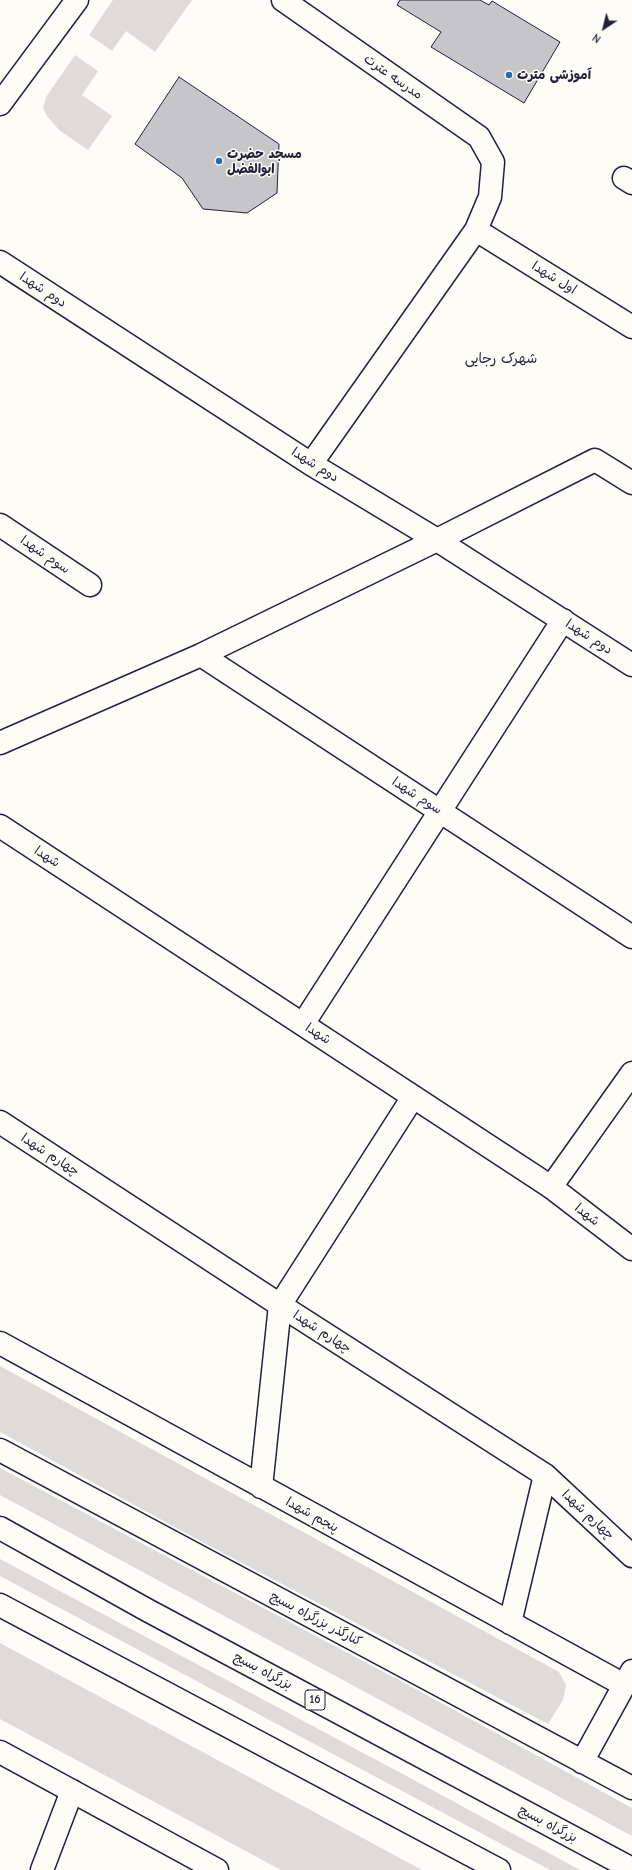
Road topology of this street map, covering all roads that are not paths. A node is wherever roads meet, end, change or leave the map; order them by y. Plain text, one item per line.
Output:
1 (77, 0) edge
2 (283, 0) edge
3 (0, 104) edge
4 (476, 230) junction
5 (0, 262) edge
6 (632, 327) edge
7 (311, 464) junction
8 (632, 483) edge
9 (0, 525) edge
10 (436, 540) junction
11 (90, 585) dead end
12 (562, 620) junction
13 (201, 655) junction
14 (632, 665) edge
15 (0, 743) edge
16 (441, 812) junction
17 (0, 826) edge
18 (632, 937) edge
19 (303, 1024) junction
20 (632, 1073) edge
21 (413, 1097) junction
22 (0, 1122) edge
23 (551, 1187) junction
24 (632, 1249) edge
25 (280, 1305) junction
26 (0, 1343) edge
27 (0, 1450) edge
28 (545, 1474) junction
29 (261, 1487) junction
30 (0, 1528) edge
31 (632, 1556) edge
32 (0, 1605) edge
33 (510, 1623) junction
34 (628, 1678) edge
35 (0, 1752) edge
36 (582, 1762) junction
37 (632, 1788) edge
38 (72, 1791) junction
39 (632, 1869) edge
40 (42, 1870) edge
41 (217, 1870) edge
42 (499, 1870) edge

1 - 3 main road
2 - 4 main road, مدرسه عترت
4 - 6 main road, اول شهدا
4 - 7 main road
5 - 7 main road, دوم شهدا
7 - 10 main road, دوم شهدا
8 - 10 main road
9 - 11 main road, سوم شهدا
10 - 12 main road, دوم شهدا
10 - 13 main road
12 - 14 main road, دوم شهدا
12 - 16 main road
13 - 15 main road
13 - 16 main road, سوم شهدا
16 - 18 main road, سوم شهدا
16 - 19 main road
17 - 19 main road, شهدا
19 - 21 main road, شهدا
20 - 23 main road
21 - 23 main road, شهدا
21 - 25 main road
22 - 25 main road, چهارم شهدا
23 - 24 main road, شهدا
25 - 28 main road, چهارم شهدا
25 - 29 main road
26 - 29 main road, پنجم شهدا
27 - 36 main road, کنارگذر بزرگراه بسیج
28 - 31 main road, چهارم شهدا
28 - 33 main road
29 - 33 main road, پنجم شهدا
30 - 39 main road, بزرگراه بسیج / 16
32 - 42 main road
33 - 34 main road, پنجم شهدا
34 - 36 main road
35 - 38 main road
36 - 37 main road, کنارگذر بزرگراه بسیج
38 - 40 main road
38 - 41 main road

